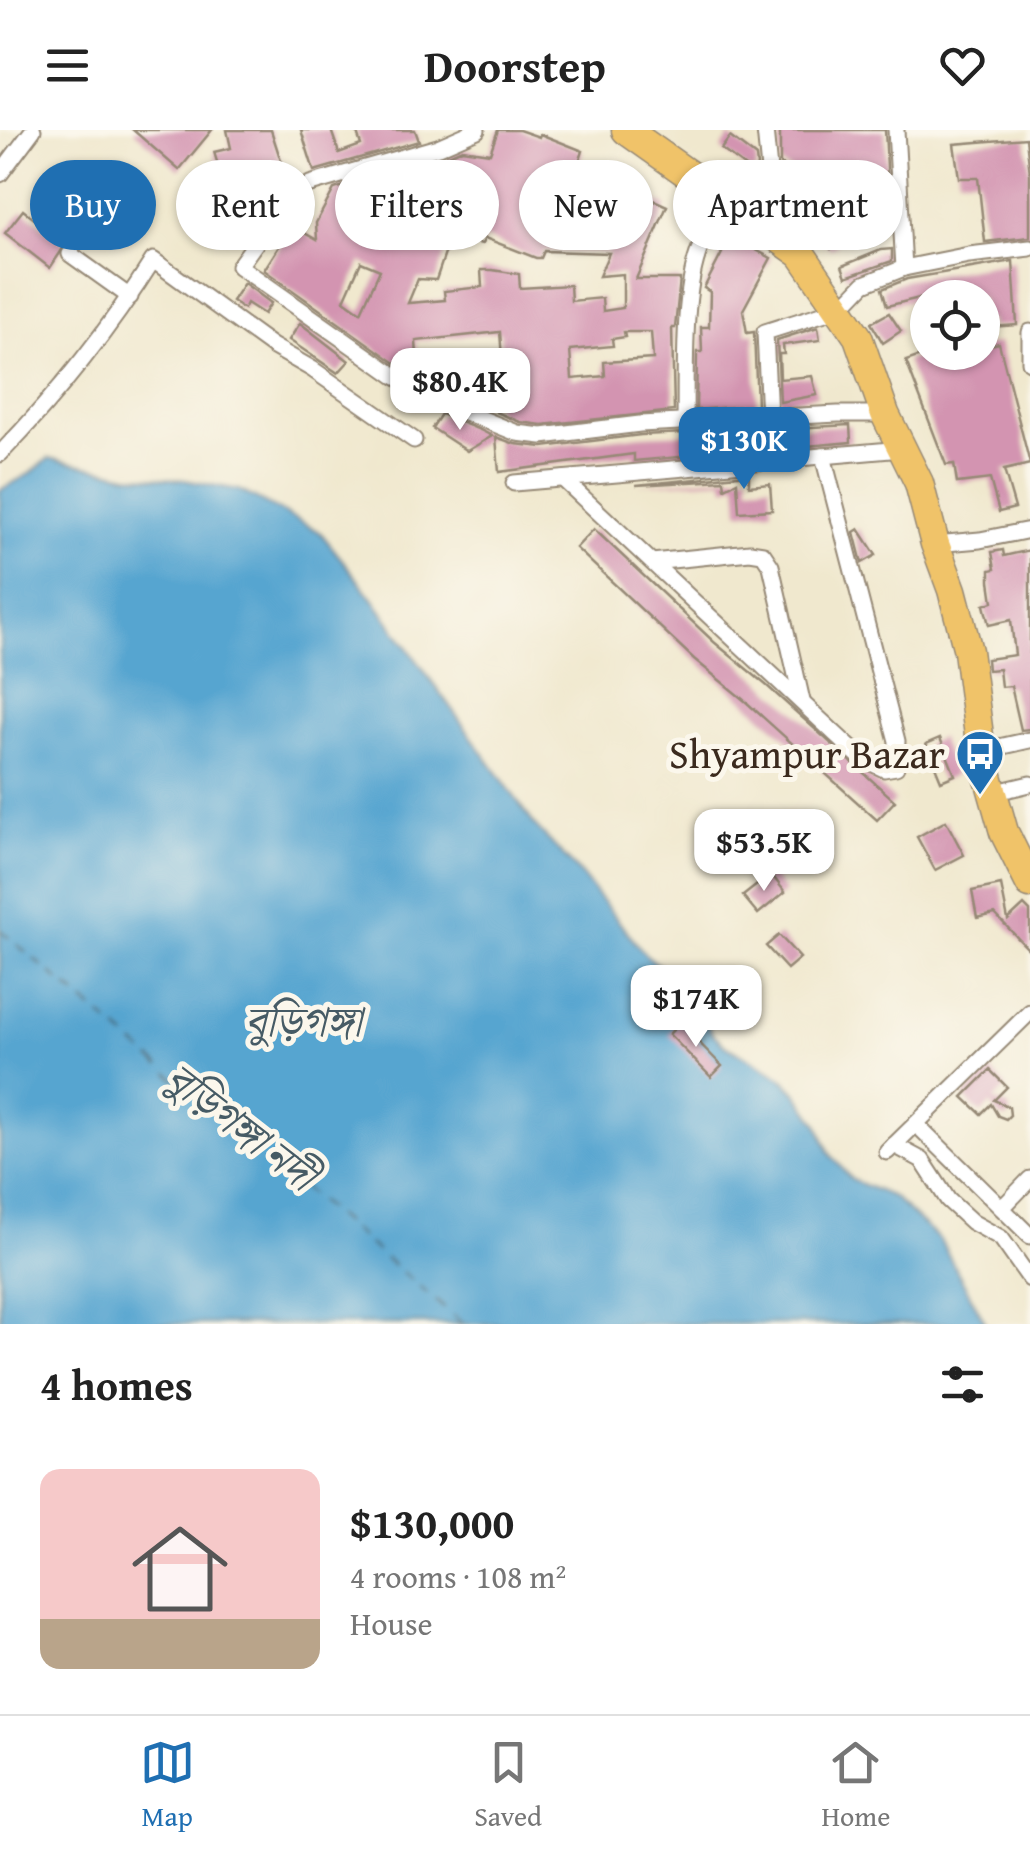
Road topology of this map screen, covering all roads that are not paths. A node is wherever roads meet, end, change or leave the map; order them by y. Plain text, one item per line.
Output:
1 (33, 130) edge
2 (477, 130) edge
3 (626, 130) edge
4 (765, 130) edge
5 (896, 130) edge
6 (768, 160) edge
7 (673, 163) edge
8 (0, 174) edge
9 (315, 183) edge
10 (1030, 248) edge
11 (251, 250) edge
12 (700, 250) edge
13 (795, 250) edge
14 (70, 254) dead end
15 (904, 268) junction
16 (130, 297) junction
17 (841, 308) junction
18 (1030, 332) edge
19 (1030, 362) edge
20 (884, 414) junction
21 (770, 418) junction
22 (685, 422) junction
23 (414, 440) dead end
24 (902, 449) junction
25 (0, 454) edge
26 (823, 456) junction
27 (563, 479) junction
28 (514, 483) dead end
29 (1030, 530) edge
30 (935, 544) junction
31 (652, 562) junction
32 (802, 702) junction
33 (1030, 740) edge
34 (980, 752) junction
35 (1030, 784) edge
36 (992, 794) junction
37 (1027, 871) edge
38 (1030, 1012) edge
39 (916, 1124) junction
40 (1030, 1179) edge
41 (1002, 1208) junction
42 (1030, 1236) edge
43 (1030, 1279) edge

1 - 8 street
2 - 9 street
3 - 7 highway
4 - 6 street
5 - 15 street
10 - 15 street
11 - 22 street
12 - 22 street
13 - 17 highway
14 - 16 street
15 - 17 street
16 - 23 street
16 - 25 street
17 - 20 highway
17 - 21 street
18 - 19 street
20 - 21 street
20 - 24 highway
21 - 22 street
24 - 26 street
24 - 30 highway
26 - 27 street
26 - 32 street
27 - 28 street
27 - 31 street
29 - 30 street
30 - 34 highway
31 - 32 street
31 - 32 street
33 - 34 street
34 - 36 highway
35 - 36 street
36 - 37 highway
38 - 39 street
39 - 41 street
39 - 43 street
40 - 41 street
41 - 42 street

